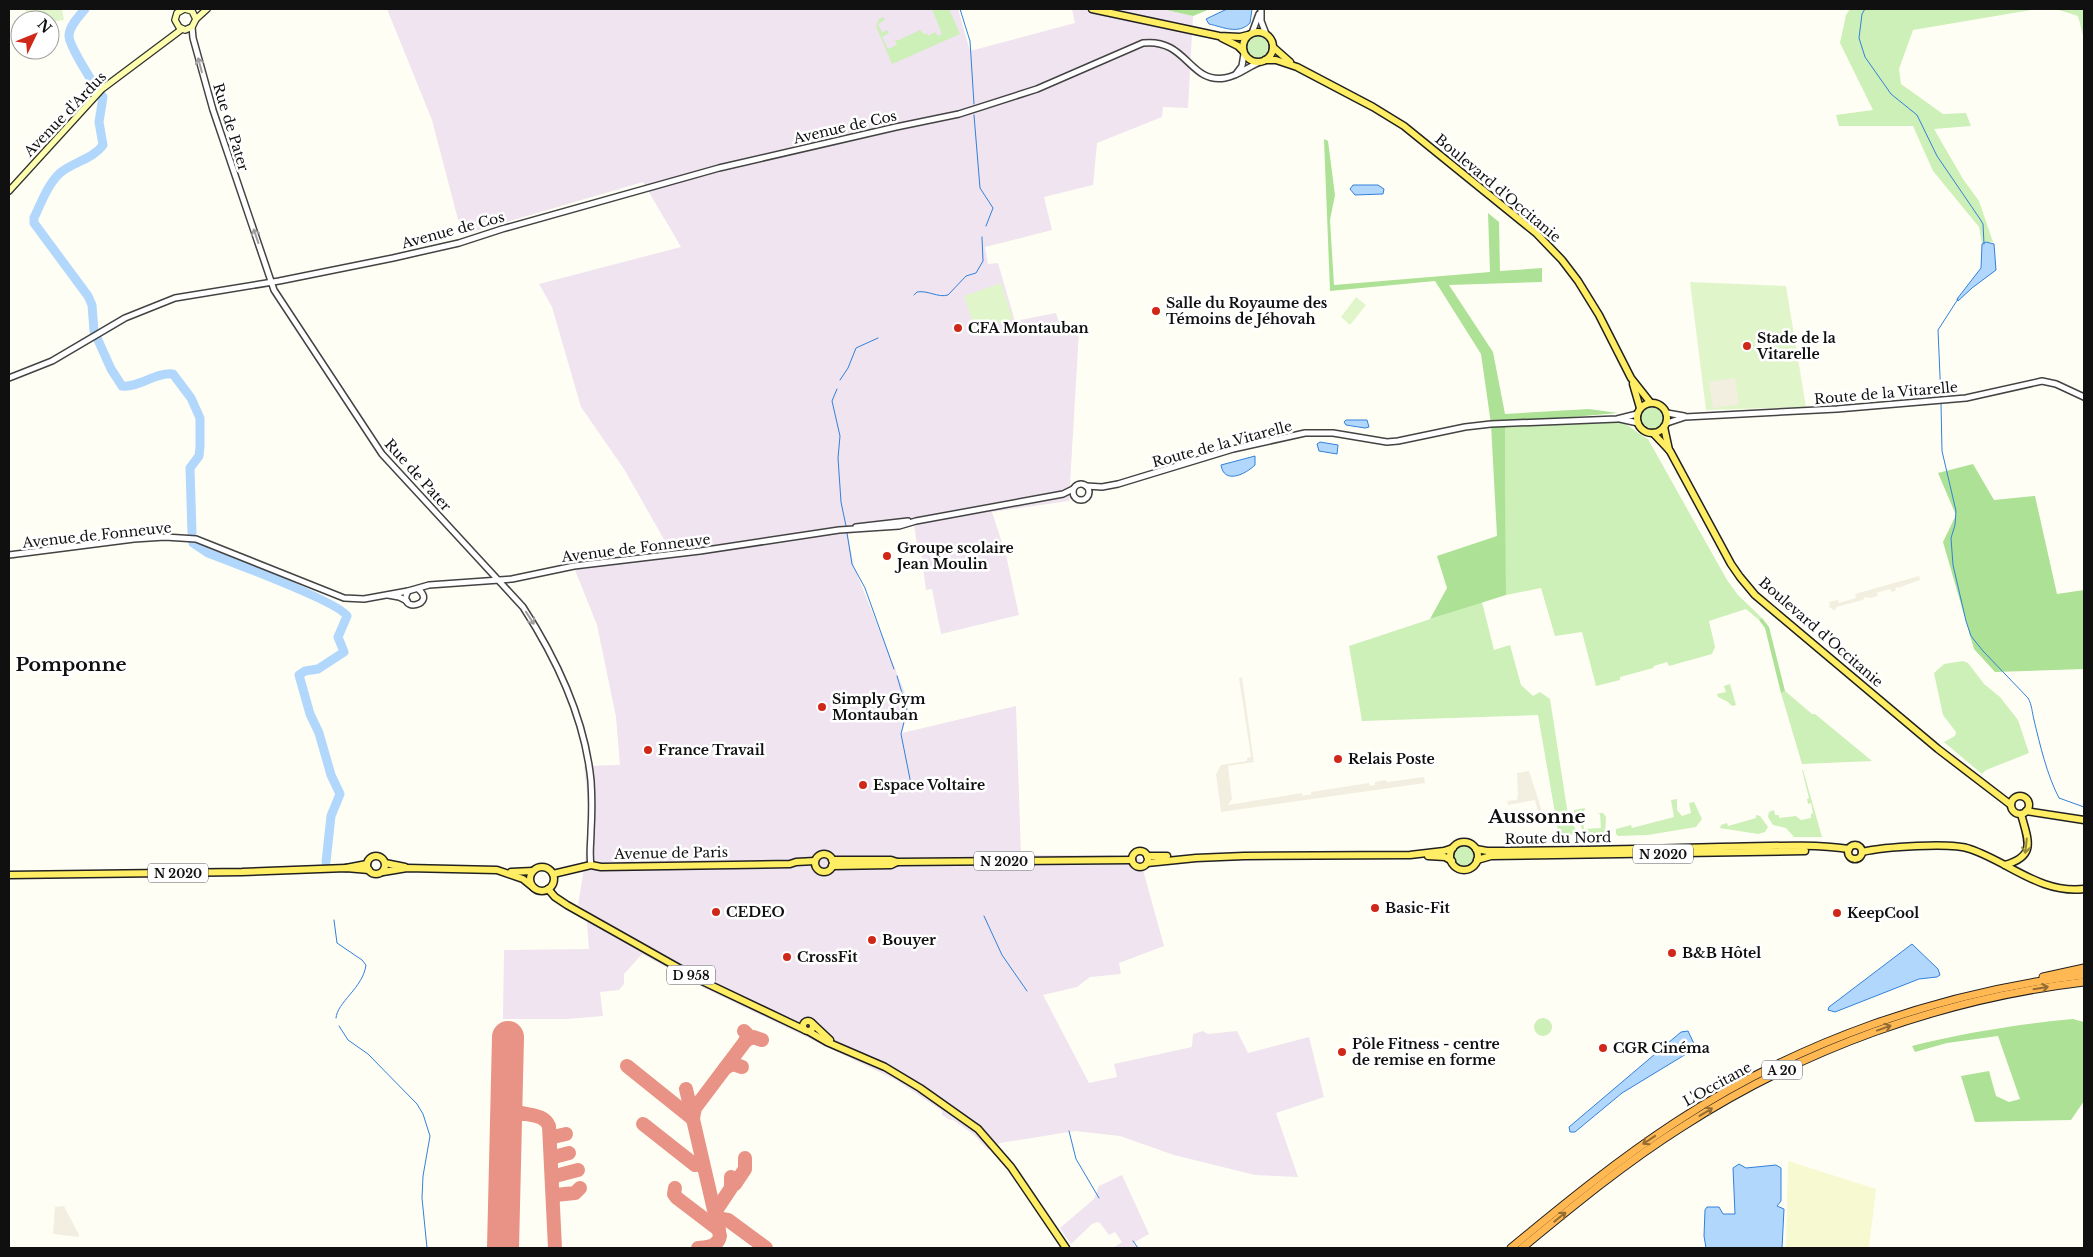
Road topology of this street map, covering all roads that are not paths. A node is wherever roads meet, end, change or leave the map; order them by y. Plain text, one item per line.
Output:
1 (184, 9) edge
2 (205, 9) edge
3 (1092, 9) edge
4 (192, 11) junction
5 (175, 12) edge
6 (196, 19) junction
7 (176, 23) junction
8 (187, 29) junction
9 (1250, 34) junction
10 (1266, 34) junction
11 (1219, 36) junction
12 (165, 40) junction
13 (1273, 47) junction
14 (1244, 53) junction
15 (1262, 61) junction
16 (1298, 67) junction
17 (1236, 75) junction
18 (9, 191) edge
19 (271, 282) junction
20 (9, 378) edge
21 (1631, 378) junction
22 (2084, 397) edge
23 (1650, 402) junction
24 (1638, 411) junction
25 (1667, 413) junction
26 (1685, 416) junction
27 (1617, 419) junction
28 (1638, 423) junction
29 (1665, 425) junction
30 (1653, 433) junction
31 (1670, 451) junction
32 (1086, 486) junction
33 (1102, 487) junction
34 (1073, 493) junction
35 (1088, 496) junction
36 (9, 555) edge
37 (500, 580) junction
38 (435, 584) junction
39 (418, 589) junction
40 (408, 591) junction
41 (385, 594) junction
42 (423, 598) junction
43 (407, 601) junction
44 (1999, 795) junction
45 (2013, 798) junction
46 (2028, 804) junction
47 (2010, 805) junction
48 (2024, 812) junction
49 (2042, 813) junction
50 (2084, 820) edge
51 (1453, 848) junction
52 (1476, 849) junction
53 (1849, 851) junction
54 (1862, 852) junction
55 (1410, 855) junction
56 (1132, 860) junction
57 (1147, 860) junction
58 (1477, 860) junction
59 (1452, 861) junction
60 (385, 863) junction
61 (832, 863) junction
62 (816, 864) junction
63 (591, 865) junction
64 (2004, 865) junction
65 (368, 867) junction
66 (406, 868) junction
67 (532, 871) junction
68 (383, 872) junction
69 (507, 872) junction
70 (553, 874) junction
71 (9, 875) edge
72 (534, 888) junction
73 (548, 889) junction
74 (2084, 889) edge
75 (2084, 968) edge
76 (2084, 975) edge
77 (2084, 982) edge
78 (2013, 986) junction
79 (806, 1028) junction
80 (835, 1044) junction
81 (1066, 1248) edge
82 (1511, 1248) edge
83 (1522, 1248) edge

1 - 4 main road
1 - 5 main road
2 - 4 main road
2 - 6 main road
3 - 11 main road
4 - 6 main road
5 - 7 main road
6 - 8 main road
7 - 8 main road
7 - 12 main road, Avenue d'Ardus
8 - 12 main road, Avenue d'Ardus
19 -> 8 street, Rue de Pater
9 - 10 main road
9 - 10 street
9 - 11 main road
9 - 14 main road
10 - 13 main road
11 - 14 main road
12 - 18 main road, Avenue d'Ardus
13 - 15 main road
13 - 16 main road, Boulevard d'Occitanie
14 - 15 main road
14 - 17 street
15 - 16 main road, Boulevard d'Occitanie
15 - 17 street
16 - 21 main road, Boulevard d'Occitanie
17 - 19 street, Avenue de Cos
19 - 20 street, Avenue de Cos
19 - 37 street, Rue de Pater
21 - 23 main road, Boulevard d'Occitanie
21 - 24 main road, Boulevard d'Occitanie
22 - 26 street, Route de la Vitarelle
23 - 24 main road
23 - 25 main road
24 - 27 street, Route de la Vitarelle
24 - 28 main road
25 - 26 street, Route de la Vitarelle
25 - 29 main road
26 - 29 street, Route de la Vitarelle
27 - 28 street, Route de la Vitarelle
27 - 33 street, Route de la Vitarelle
28 - 30 main road
29 - 30 main road
29 - 31 main road, Boulevard d'Occitanie
30 - 31 main road, Boulevard d'Occitanie
31 - 44 main road, Boulevard d'Occitanie
32 - 33 street, Route de la Vitarelle
32 - 34 street
32 - 35 street
33 - 35 street, Route de la Vitarelle
34 - 35 street
34 - 37 street, Avenue de Fonneuve
36 - 41 street, Avenue de Fonneuve
37 - 38 street, Avenue de Fonneuve
37 -> 63 street, Rue de Pater
38 - 39 street, Avenue de Fonneuve
38 - 42 street
39 - 40 street, Avenue de Fonneuve
39 - 42 street
40 - 41 street, Avenue de Fonneuve
40 - 43 street
41 - 43 street, Avenue de Fonneuve
42 - 43 street, Avenue de Fonneuve
44 - 45 main road, Boulevard d'Occitanie
44 - 47 main road, Boulevard d'Occitanie
45 - 46 main road, Boulevard d'Occitanie
45 - 47 main road
46 - 48 main road
46 - 49 main road, Boulevard d'Occitanie
47 - 48 main road, Boulevard d'Occitanie
48 - 49 main road, Boulevard d'Occitanie
48 -> 64 main road
49 - 50 main road, Boulevard d'Occitanie
51 - 52 main road
51 - 55 main road
51 - 59 main road
52 - 53 main road, Route du Nord / N 2020
52 - 58 main road
53 - 54 main road
53 - 54 main road
53 - 58 main road, Route du Nord / N 2020
54 - 64 main road
55 - 57 main road
55 - 59 main road
56 - 57 main road
56 - 57 main road
56 - 61 main road, N 2020
58 - 59 main road
60 - 65 main road
60 - 66 main road
60 - 68 main road
61 - 62 main road
61 - 62 main road
62 - 63 main road, Avenue de Paris
63 - 70 main road, Avenue de Paris
64 - 74 main road
65 - 68 main road
65 - 71 main road, N 2020
66 - 68 main road
66 - 69 main road
67 - 69 main road
67 - 70 main road
67 - 72 main road
69 - 72 main road
70 - 73 main road
72 - 73 main road
73 - 79 main road, D 958
75 - 78 highway
76 - 78 highway, L'Occitane / A 20
83 -> 77 highway, L'Occitane / A 20
78 -> 82 highway, L'Occitane / A 20
79 - 80 main road, D 958
79 - 80 main road, D 958
80 - 81 main road, D 958

